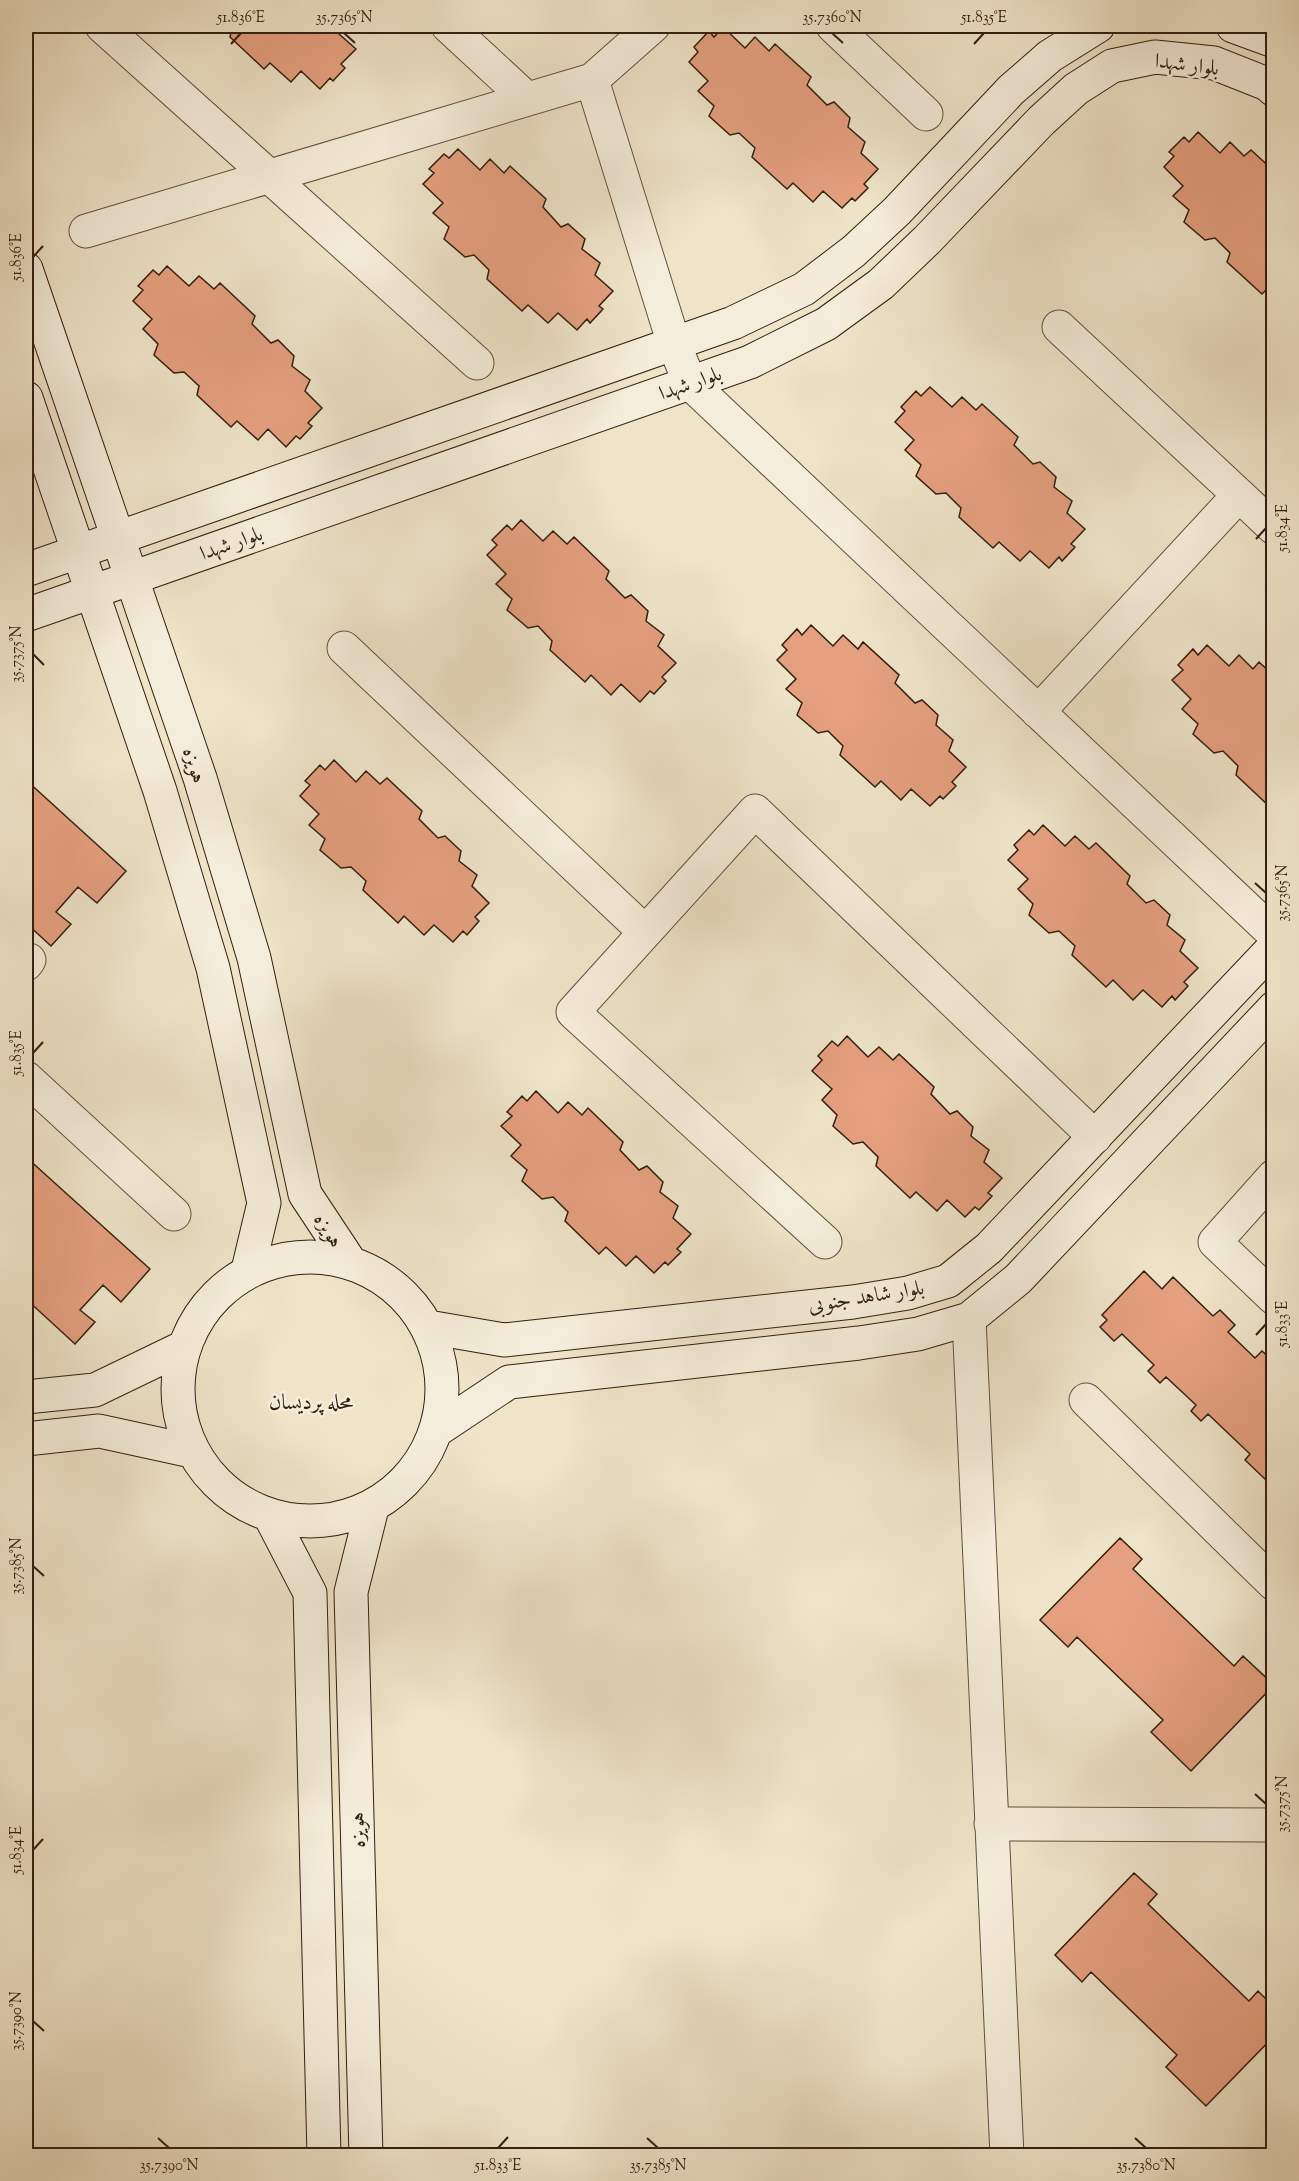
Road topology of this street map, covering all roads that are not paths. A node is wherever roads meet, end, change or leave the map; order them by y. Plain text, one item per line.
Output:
1 (102, 26) edge
2 (448, 26) edge
3 (652, 26) edge
4 (833, 26) edge
5 (1098, 26) edge
6 (1233, 26) edge
7 (1274, 41) edge
8 (592, 80) junction
9 (1274, 90) edge
10 (527, 99) junction
11 (926, 114) dead end
12 (268, 177) junction
13 (86, 231) dead end
14 (26, 269) edge
15 (1059, 327) dead end
16 (674, 344) junction
17 (477, 363) dead end
18 (690, 383) junction
19 (26, 398) edge
20 (1239, 495) junction
21 (1274, 528) edge
22 (117, 538) junction
23 (78, 552) junction
24 (26, 570) edge
25 (132, 578) junction
26 (92, 592) junction
27 (26, 615) edge
28 (344, 648) dead end
29 (1038, 712) junction
30 (645, 932) junction
31 (1274, 934) edge
32 (1274, 947) edge
33 (1274, 1008) edge
34 (26, 1078) edge
35 (1095, 1137) junction
36 (1274, 1176) edge
37 (174, 1214) dead end
38 (825, 1242) dead end
39 (350, 1262) junction
40 (248, 1270) junction
41 (1274, 1298) edge
42 (969, 1319) junction
43 (428, 1327) junction
44 (182, 1348) junction
45 (26, 1397) edge
46 (1086, 1400) dead end
47 (438, 1430) junction
48 (26, 1439) edge
49 (191, 1451) junction
50 (372, 1508) junction
51 (270, 1516) junction
52 (1274, 1584) edge
53 (991, 1824) junction
54 (1274, 1824) edge
55 (324, 2156) edge
56 (366, 2156) edge
57 (1007, 2156) edge

1 - 12 street
2 - 10 street
3 - 8 street
4 - 11 street
5 - 16 street, بلوار شهدا
6 - 7 street
8 - 10 street
8 - 16 street
9 - 18 street, بلوار شهدا
10 - 12 street
12 - 13 street
12 - 17 street
14 - 22 street, هویزه
15 - 20 street
16 - 18 street
16 - 22 street, بلوار شهدا
18 - 25 street, بلوار شهدا
18 - 29 street
19 - 23 street, هویزه
20 - 21 street
20 - 29 street
22 - 23 street, بلوار شهدا
22 - 25 street, هویزه
23 - 24 street, بلوار شهدا
23 - 26 street, هویزه
25 - 26 street, بلوار شهدا
25 - 39 street, هویزه
26 - 27 street, بلوار شهدا
26 - 40 street, هویزه
28 - 30 street
29 - 31 street
30 - 35 street
30 - 38 street
32 - 35 street, بلوار شاهد جنوبی
33 - 42 street, بلوار شاهد جنوبی
34 - 37 street
35 - 43 street, بلوار شاهد جنوبی
36 - 41 street
39 - 40 street
39 - 43 street
40 - 44 street
42 - 47 street, بلوار شاهد جنوبی
42 - 53 street
43 - 47 street
44 - 45 street
44 - 49 street
46 - 52 street
47 - 50 street
48 - 49 street
49 - 51 street
50 - 51 street
50 - 56 street, هویزه
51 - 55 street, هویزه
53 - 54 street
53 - 57 street

